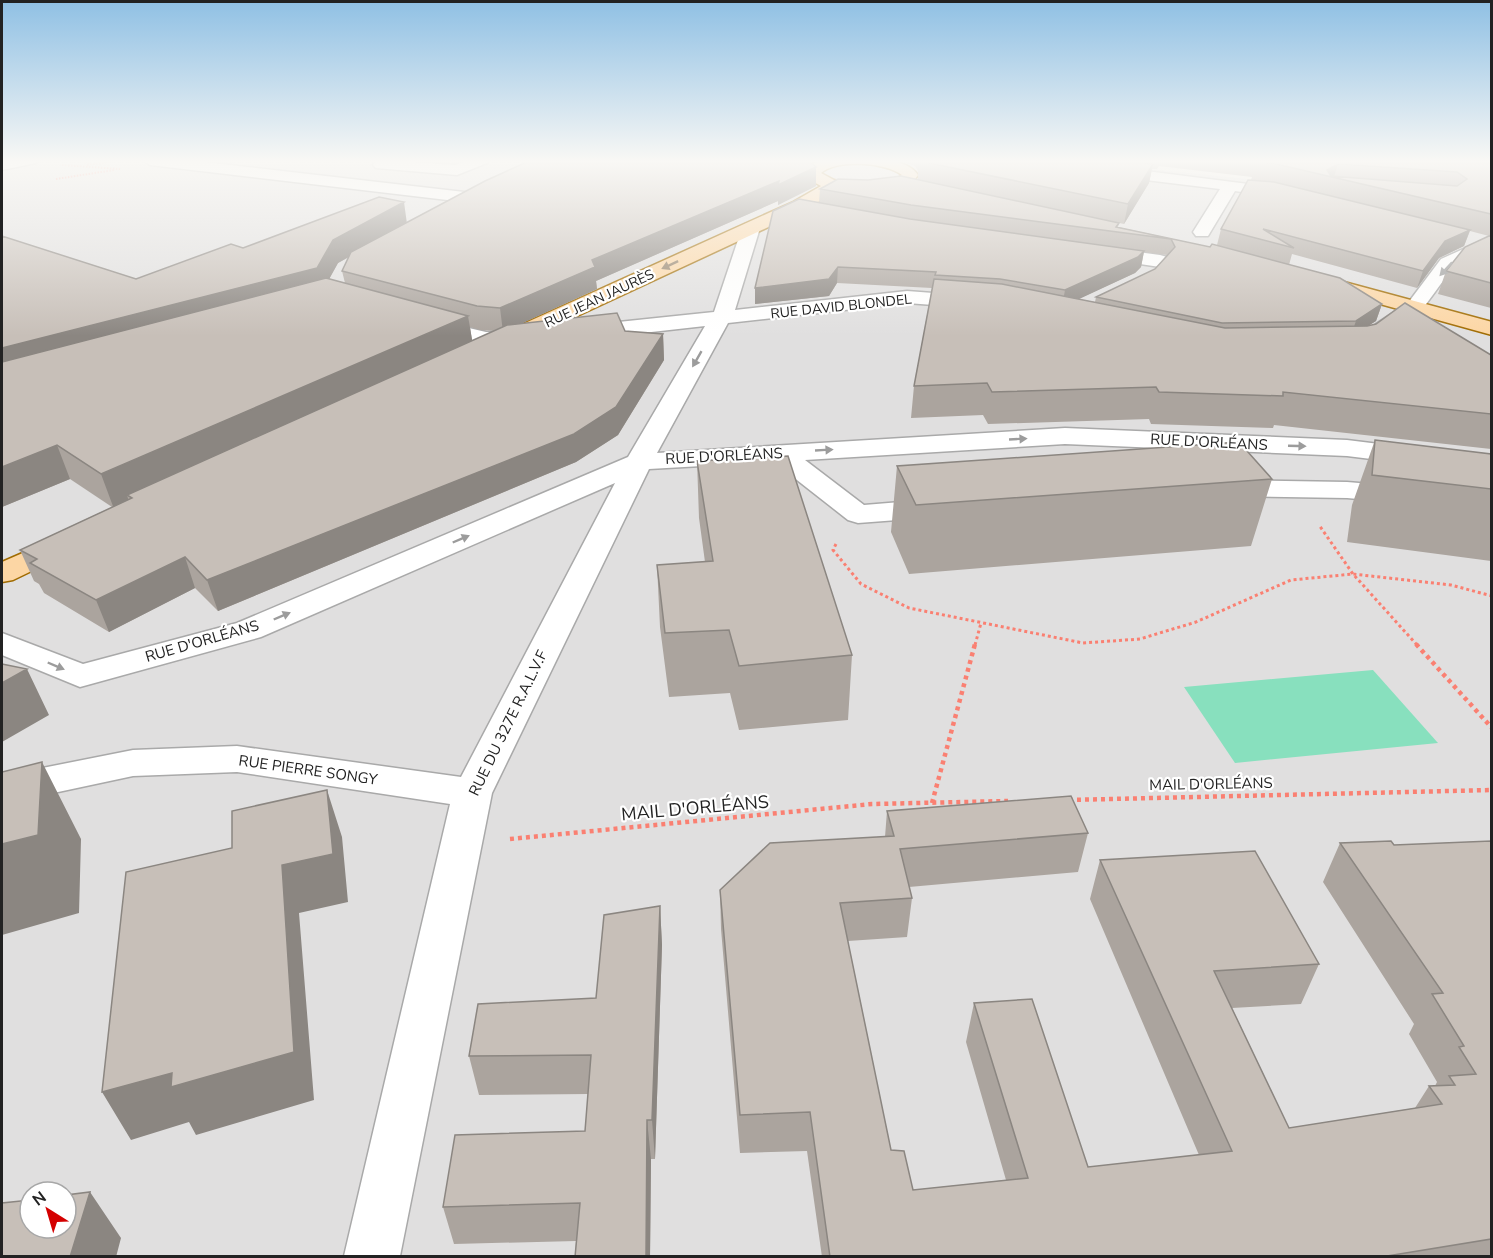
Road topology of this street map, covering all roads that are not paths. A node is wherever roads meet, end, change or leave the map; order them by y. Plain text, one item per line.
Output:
1 (771, 219) edge
2 (1212, 219) edge
3 (751, 228) junction
4 (1465, 238) edge
5 (1199, 243) edge
6 (1490, 245) edge
7 (1080, 250) edge
8 (1302, 277) edge
9 (1143, 279) edge
10 (998, 304) edge
11 (1416, 308) junction
12 (404, 318) edge
13 (720, 318) junction
14 (1491, 328) edge
15 (1366, 340) edge
16 (506, 341) junction
17 (474, 355) edge
18 (779, 453) junction
19 (640, 462) junction
20 (1491, 466) edge
21 (1203, 489) edge
22 (1491, 503) edge
23 (965, 506) edge
24 (86, 534) edge
25 (2, 573) edge
26 (2, 643) edge
27 (2, 790) edge
28 (472, 793) junction
29 (372, 1257) edge

1 - 3 main road, RUE JEAN JAURÈS
2 - 5 street
3 - 13 street, RUE DU 327E R.A.L.V.F
3 -> 16 main road, RUE JEAN JAURÈS
4 - 6 street
6 -> 11 street
7 - 9 street
8 - 11 main road
10 - 13 street, RUE DAVID BLONDEL
11 - 14 main road
11 - 15 street
12 - 16 street, RUE DAVID BLONDEL
13 - 16 street, RUE DAVID BLONDEL
13 -> 19 street, RUE DU 327E R.A.L.V.F
16 - 17 main road, RUE JEAN JAURÈS
18 - 19 street, RUE D'ORLÉANS
18 -> 20 street, RUE D'ORLÉANS
18 - 23 street
26 -> 19 street, RUE D'ORLÉANS
19 - 28 street, RUE DU 327E R.A.L.V.F
21 - 22 street
24 - 25 main road
27 - 28 street, RUE PIERRE SONGY
28 - 29 street, RUE DU 327E R.A.L.V.F

